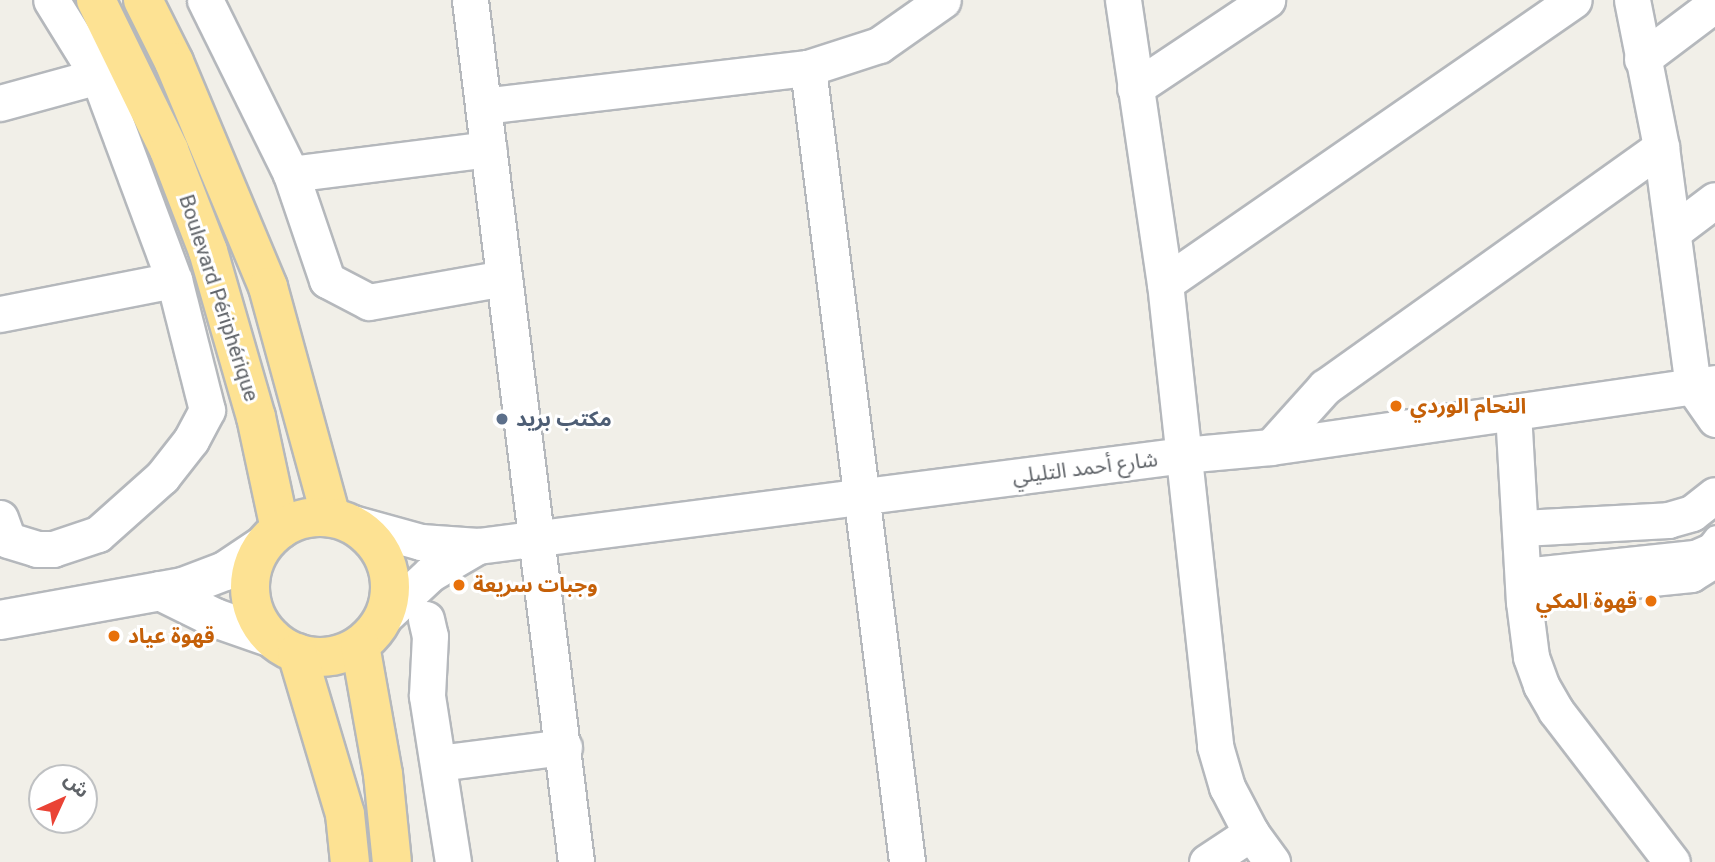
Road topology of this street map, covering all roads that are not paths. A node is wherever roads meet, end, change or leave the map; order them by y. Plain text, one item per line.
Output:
1 (51, 0) edge
2 (96, 0) edge
3 (143, 0) edge
4 (205, 0) edge
5 (470, 0) edge
6 (943, 0) edge
7 (1123, 0) edge
8 (1267, 0) edge
9 (1574, 0) edge
10 (1632, 0) edge
11 (1715, 4) edge
12 (1642, 59) junction
13 (808, 68) junction
14 (98, 76) junction
15 (1135, 88) junction
16 (0, 103) edge
17 (483, 106) junction
18 (1661, 148) junction
19 (488, 149) junction
20 (291, 174) junction
21 (1715, 200) edge
22 (1674, 231) junction
23 (504, 278) junction
24 (174, 280) junction
25 (1165, 283) junction
26 (0, 314) edge
27 (1704, 385) edge
28 (1513, 412) junction
29 (1715, 419) edge
30 (1271, 447) junction
31 (1183, 455) junction
32 (1715, 495) edge
33 (862, 497) junction
34 (0, 518) edge
35 (340, 520) junction
36 (1522, 528) junction
37 (1715, 535) edge
38 (271, 538) junction
39 (536, 539) junction
40 (478, 546) junction
41 (1715, 559) edge
42 (1523, 579) junction
43 (160, 592) junction
44 (426, 619) dead end
45 (0, 620) edge
46 (372, 631) junction
47 (284, 646) junction
48 (564, 747) junction
49 (439, 764) junction
50 (1251, 833) junction
51 (350, 862) edge
52 (391, 862) edge
53 (453, 862) edge
54 (576, 862) edge
55 (907, 862) edge
56 (1207, 862) edge
57 (1272, 862) edge
58 (1672, 862) edge

1 - 14 street
2 - 38 highway, Boulevard Périphérique
3 - 35 highway, Boulevard Périphérique
4 - 20 street
5 - 17 street
6 - 13 street
7 - 15 street
8 - 15 street
9 - 25 street
10 - 12 street
11 - 12 street
12 - 18 street
13 - 17 street
13 - 33 street
14 - 16 street
14 - 24 street
15 - 25 street
17 - 19 street
18 - 22 street
18 - 30 street
19 - 20 street
19 - 23 street
20 - 23 street
21 - 22 street
22 - 27 street
23 - 39 street
24 - 26 street
24 - 34 street
25 - 31 street
27 - 28 street, شارع أحمد التليلي
27 - 29 street
28 - 30 street, شارع أحمد التليلي
28 - 36 street
30 - 31 street, شارع أحمد التليلي
31 - 33 street, شارع أحمد التليلي
31 - 50 street
32 - 36 street
33 - 39 street, شارع أحمد التليلي
33 - 55 street
35 - 38 highway
35 - 40 street
35 - 46 highway
36 - 42 street
37 - 42 lane
38 - 43 street
38 - 47 highway
39 - 40 street, شارع أحمد التليلي
39 - 48 street
40 - 46 street
41 - 42 street
42 - 58 street
43 - 45 street
43 - 47 street
44 - 49 street
46 - 47 highway
46 - 52 highway
47 - 51 highway
48 - 49 street
48 - 54 street
49 - 53 street
50 - 56 street
50 - 57 street

